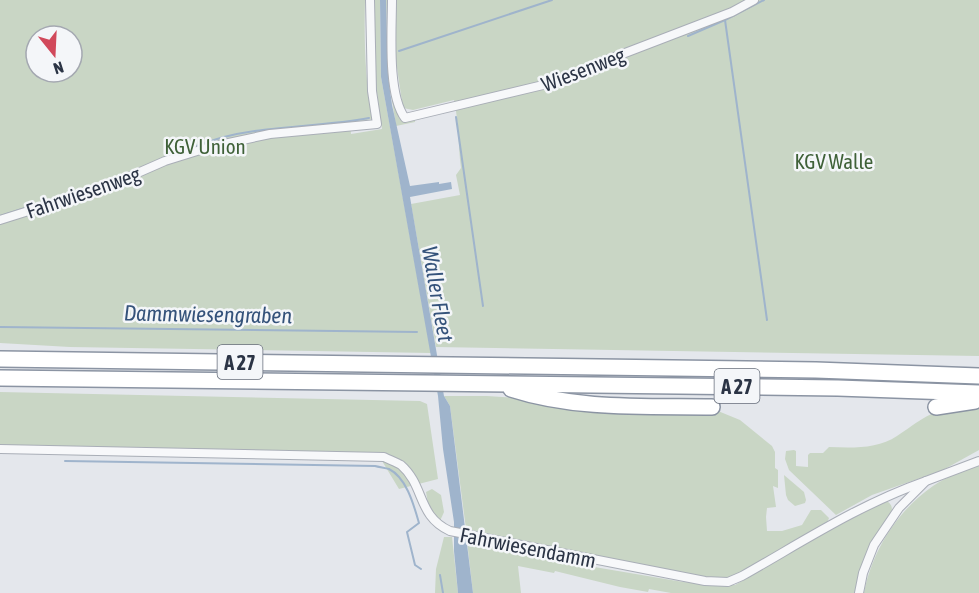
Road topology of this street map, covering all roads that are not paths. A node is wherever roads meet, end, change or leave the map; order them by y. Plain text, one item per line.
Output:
1 (370, 0) edge
2 (392, 0) edge
3 (754, 0) edge
4 (0, 220) edge
5 (0, 358) edge
6 (979, 376) edge
7 (0, 378) edge
8 (494, 383) junction
9 (979, 393) edge
10 (979, 400) edge
11 (712, 407) dead end
12 (936, 407) dead end
13 (0, 449) edge
14 (979, 461) edge
15 (926, 481) junction
16 (891, 494) junction
17 (899, 508) junction
18 (859, 593) edge

1 - 4 street, Fahrwiesenweg
2 - 3 street, Wiesenweg
5 - 6 highway, A 27
7 - 8 highway, A 27
8 - 9 highway, A 27
8 - 11 highway
10 - 12 highway
13 - 16 street, Fahrwiesendamm
14 - 15 street, Fahrwiesendamm
15 - 16 street, Fahrwiesendamm
15 - 17 street
16 - 17 street
17 - 18 street

